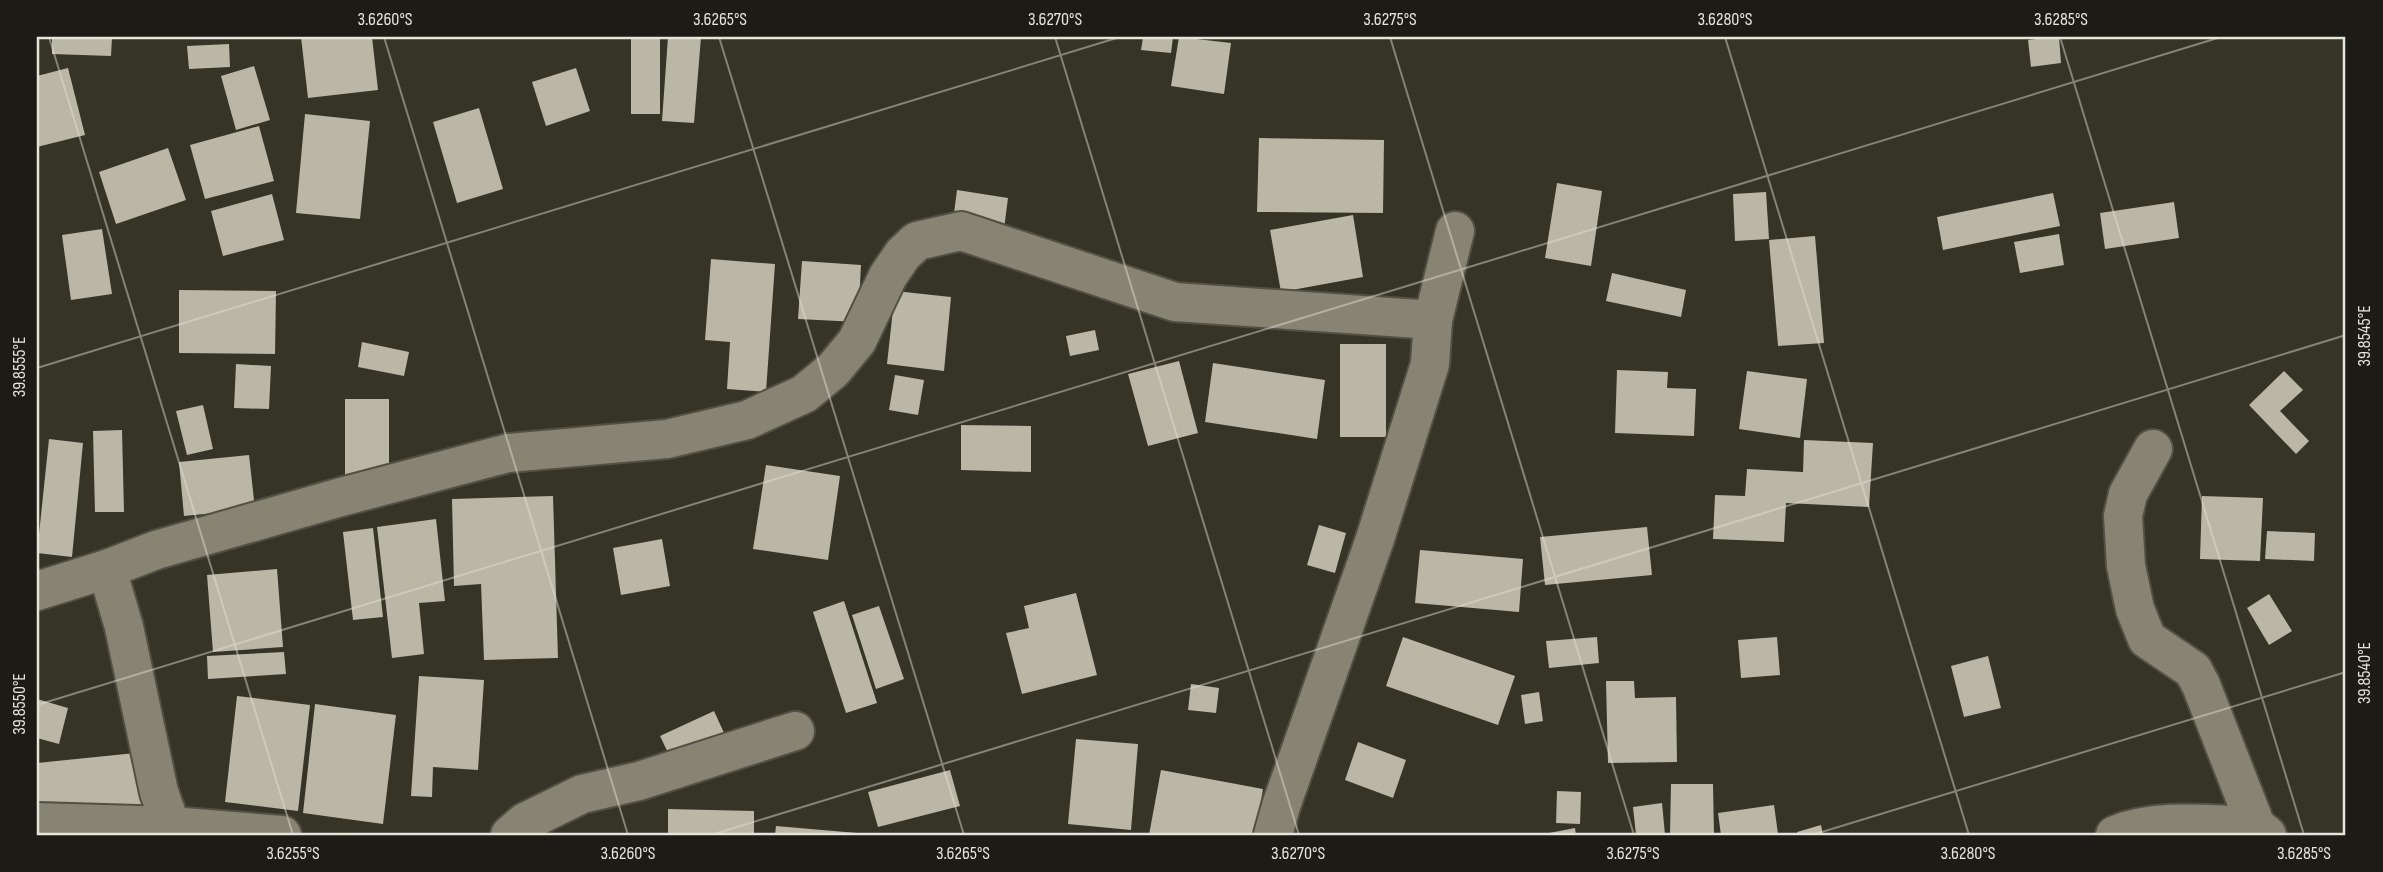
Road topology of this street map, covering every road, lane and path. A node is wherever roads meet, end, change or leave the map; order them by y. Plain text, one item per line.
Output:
1 (1455, 231) dead end
2 (1433, 320) junction
3 (2153, 449) dead end
4 (107, 569) junction
5 (37, 592) edge
6 (795, 732) dead end
7 (37, 822) edge
8 (171, 826) junction
9 (2260, 832) edge
10 (282, 835) edge
11 (510, 835) edge
12 (1273, 835) edge
13 (2115, 835) edge

1 - 2 street
2 - 4 street
2 - 12 street
3 - 9 street
4 - 5 street
4 - 8 street
6 - 11 street
7 - 8 street
8 - 10 street
9 - 13 street

